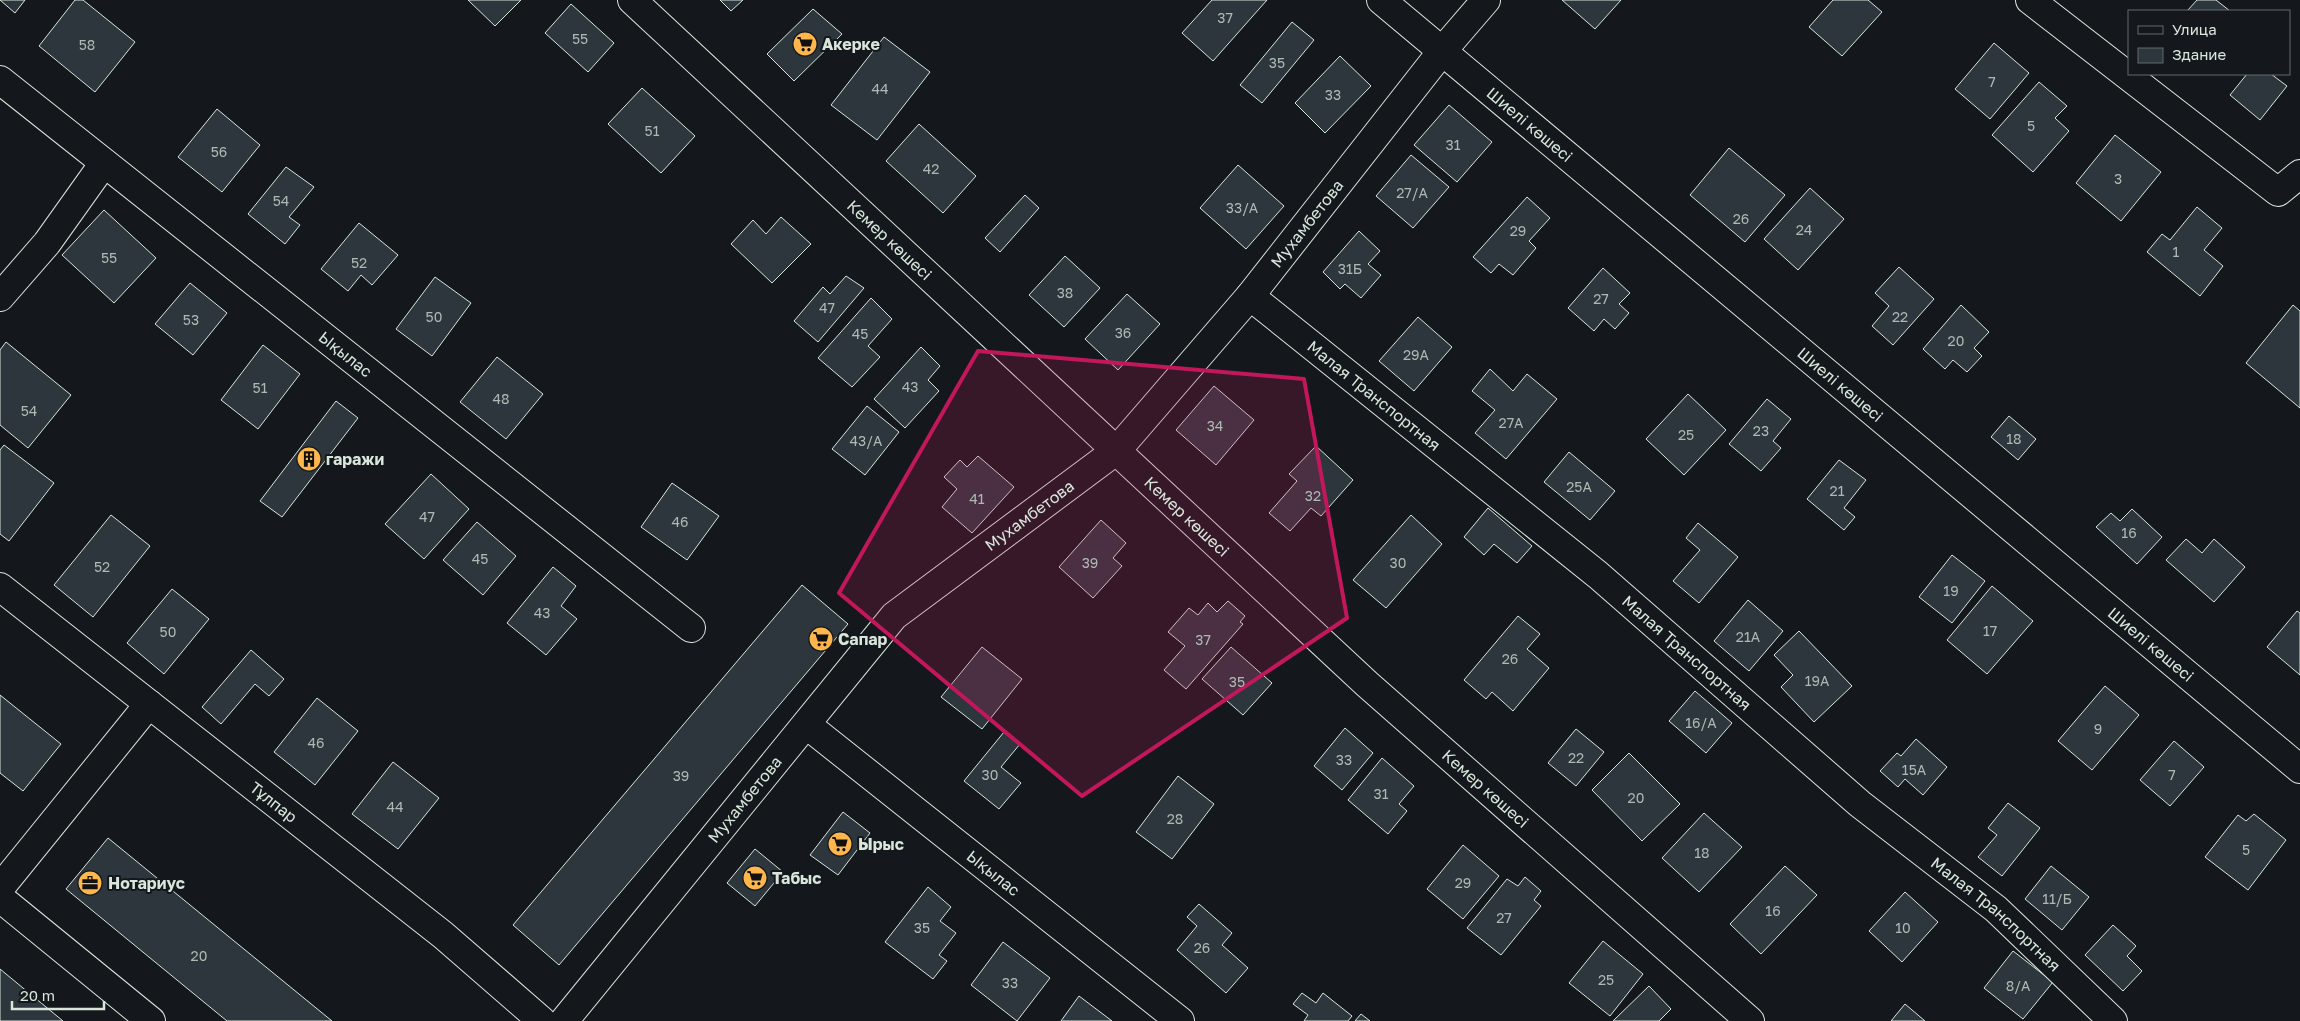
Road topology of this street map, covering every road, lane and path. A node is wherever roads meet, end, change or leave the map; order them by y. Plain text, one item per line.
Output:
1 (632, 0) edge
2 (1381, 0) edge
3 (1486, 0) edge
4 (2030, 0) edge
5 (1443, 50) junction
6 (0, 80) edge
7 (104, 163) junction
8 (2300, 174) edge
9 (1250, 296) junction
10 (0, 297) edge
11 (1117, 450) junction
12 (0, 588) edge
13 (691, 628) dead end
14 (149, 704) junction
15 (807, 724) junction
16 (2300, 769) edge
17 (0, 888) edge
18 (0, 898) edge
19 (151, 1021) edge
20 (542, 1021) edge
21 (564, 1021) edge
22 (1180, 1021) edge
23 (1750, 1021) edge
24 (2113, 1021) edge

1 - 11 street, Кемер көшесі
2 - 5 street, Шиелі көшесі
3 - 5 street, Мухамбетова
4 - 8 street
5 - 9 street, Мухамбетова
5 - 16 street, Шиелі көшесі
6 - 7 street, Ықылас
7 - 10 street
7 - 13 street, Ықылас
9 - 11 street, Мухамбетова
9 - 24 street, Малая Транспортная
11 - 15 street, Мухамбетова
11 - 23 street, Кемер көшесі
12 - 14 street, Тұлпар
14 - 17 street
14 - 20 street, Тұлпар
15 - 21 street, Мухамбетова
15 - 22 street, Ықылас
18 - 19 street

